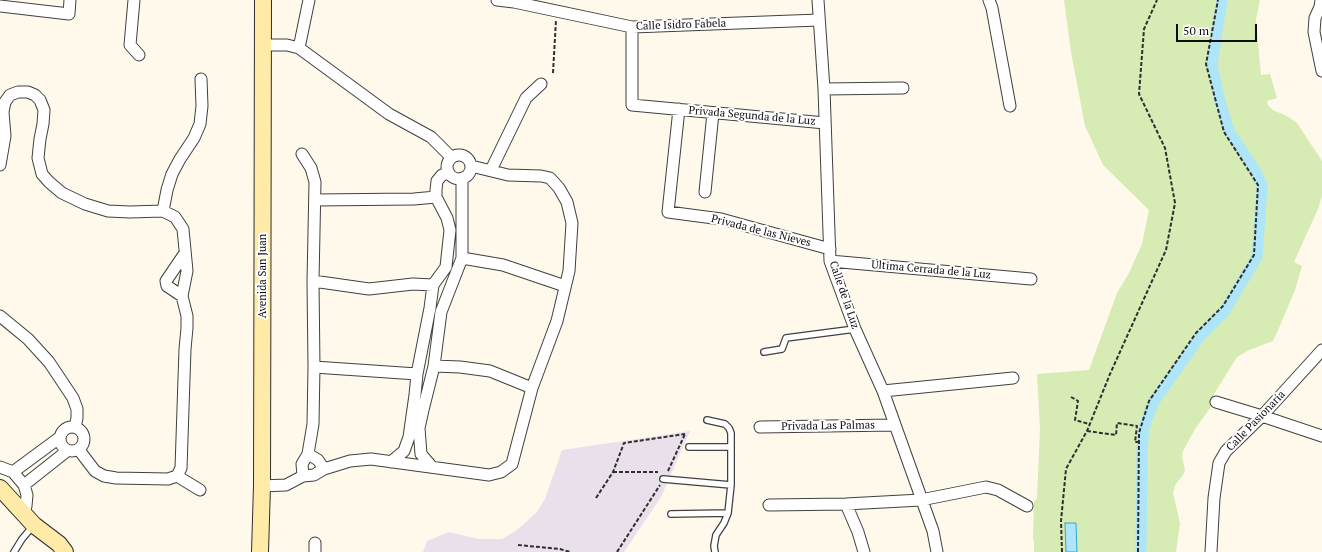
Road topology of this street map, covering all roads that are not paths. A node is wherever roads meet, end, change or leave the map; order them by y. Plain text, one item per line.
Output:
1 (70, 0) edge
2 (134, 0) edge
3 (263, 0) edge
4 (309, 0) edge
5 (497, 0) edge
6 (818, 0) edge
7 (989, 0) edge
8 (514, 1) edge
9 (1321, 5) edge
10 (0, 6) edge
11 (819, 20) junction
12 (632, 27) junction
13 (263, 45) junction
14 (299, 48) junction
15 (139, 55) dead end
16 (1322, 71) edge
17 (201, 79) dead end
18 (541, 84) dead end
19 (904, 88) dead end
20 (824, 89) junction
21 (1010, 106) dead end
22 (678, 110) junction
23 (713, 113) junction
24 (825, 123) junction
25 (302, 154) dead end
26 (451, 157) junction
27 (0, 165) edge
28 (471, 166) junction
29 (491, 170) junction
30 (449, 173) junction
31 (462, 178) junction
32 (705, 192) dead end
33 (436, 197) junction
34 (315, 200) junction
35 (163, 211) junction
36 (668, 212) joint
37 (185, 253) junction
38 (830, 255) junction
39 (462, 258) junction
40 (1031, 279) dead end
41 (313, 281) junction
42 (433, 285) junction
43 (565, 286) junction
44 (182, 296) junction
45 (0, 316) edge
46 (855, 329) junction
47 (1322, 350) edge
48 (764, 352) dead end
49 (434, 366) junction
50 (314, 367) junction
51 (417, 374) junction
52 (1013, 378) dead end
53 (532, 388) junction
54 (883, 391) junction
55 (1216, 402) dead end
56 (1262, 416) junction
57 (707, 420) dead end
58 (895, 425) junction
59 (75, 427) junction
60 (760, 427) dead end
61 (1322, 436) edge
62 (59, 438) junction
63 (689, 447) dead end
64 (731, 447) junction
65 (79, 450) junction
66 (67, 451) junction
67 (308, 454) junction
68 (391, 462) junction
69 (0, 467) edge
70 (432, 467) junction
71 (324, 469) junction
72 (13, 472) junction
73 (177, 476) junction
74 (304, 476) junction
75 (664, 479) road end
76 (24, 485) junction
77 (731, 485) junction
78 (262, 486) junction
79 (0, 488) edge
80 (200, 490) dead end
81 (921, 500) junction
82 (846, 504) junction
83 (769, 505) dead end
84 (1027, 506) dead end
85 (728, 513) junction
86 (671, 514) dead end
87 (29, 520) junction
88 (14, 552) edge
89 (65, 552) edge
90 (260, 552) edge
91 (715, 552) edge
92 (864, 552) edge
93 (937, 552) edge
94 (1211, 552) edge

1 - 10 street
2 - 15 street
3 - 13 street, Avenida San Juan
4 - 14 street
5 - 8 street, Calle Isidro Fabela
6 - 11 street, Calle de la Luz
7 - 21 street
8 - 12 street, Calle Isidro Fabela
9 - 16 street
11 - 12 street, Calle Isidro Fabela
11 - 20 street, Calle de la Luz
12 - 22 street, Privada Segunda de la Luz
13 - 14 street
13 - 78 street, Avenida San Juan
14 - 26 street
17 - 35 street
18 - 29 street
19 - 20 street
20 - 24 street, Calle de la Luz
22 - 23 street, Privada Segunda de la Luz
22 - 36 street, Privada Segunda de la Luz
23 - 24 street, Privada Segunda de la Luz
23 - 32 street
24 - 38 street, Calle de la Luz
25 - 34 street
26 - 28 street
26 - 30 street
27 - 35 street
28 - 29 street
28 - 31 street
29 - 43 street
30 - 31 street
30 - 33 street
31 - 39 street
33 - 34 street
33 - 42 street
34 - 41 street
35 - 37 street
36 - 38 street, Privada de las Nieves
37 - 44 street
37 - 44 street
38 - 40 street, Última Cerrada de la Luz
38 - 46 street, Calle de la Luz
39 - 43 street
39 - 49 street
41 - 42 street
41 - 50 street
42 - 51 street
43 - 53 street
44 - 73 street
45 - 59 street
46 - 48 lane
46 - 54 street, Calle de la Luz
47 - 56 street, Calle Pasionaria
49 - 53 street
49 - 70 street
50 - 51 street
50 - 67 street
51 - 68 street
52 - 54 street
53 - 70 street
54 - 58 street, Calle de la Luz
55 - 56 street
56 - 61 street
56 - 94 street, Calle Pasionaria
57 - 64 lane
58 - 60 street, Privada Las Palmas
58 - 81 street, Calle de la Luz
59 - 62 street
59 - 65 street
62 - 66 street
62 - 72 street
63 - 64 lane
64 - 77 lane
65 - 66 street
65 - 73 street
66 - 76 street
67 - 71 street
67 - 74 street
68 - 70 street
68 - 71 street
69 - 72 street
71 - 74 street
72 - 76 street
73 - 80 street
74 - 78 street
75 - 77 lane
76 - 87 street
77 - 85 lane
78 - 90 street, Avenida San Juan
79 - 87 street
81 - 82 street
81 - 84 street
81 - 93 street, Calle de la Luz
82 - 83 street
82 - 92 street
85 - 86 lane
85 - 91 lane
87 - 88 lane
87 - 89 street

